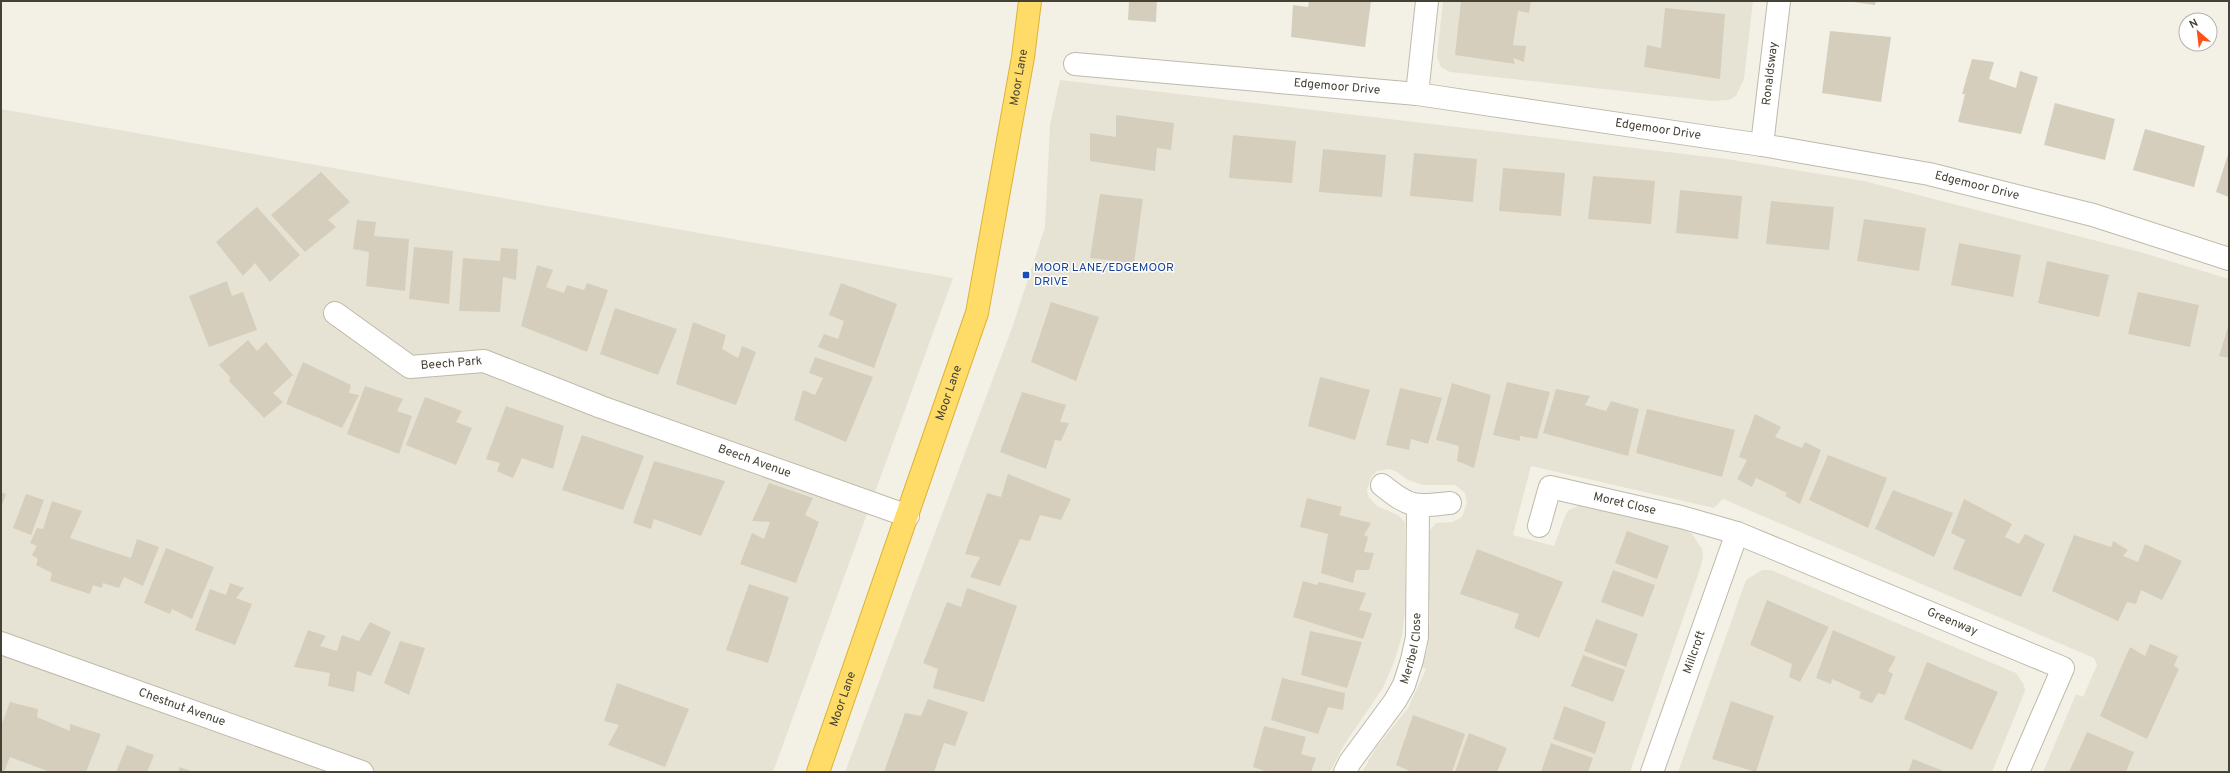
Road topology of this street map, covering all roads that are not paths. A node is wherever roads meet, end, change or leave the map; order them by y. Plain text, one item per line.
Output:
1 (1030, 1) edge
2 (1427, 1) edge
3 (1779, 1) edge
4 (1075, 64) dead end
5 (1417, 94) junction
6 (1762, 145) junction
7 (2229, 259) edge
8 (335, 314) dead end
9 (601, 407) joint
10 (1382, 485) dead end
11 (1450, 503) dead end
12 (1418, 506) junction
13 (908, 516) junction
14 (1539, 526) dead end
15 (1737, 532) junction
16 (1, 643) edge
17 (362, 772) edge
18 (818, 772) edge
19 (1345, 772) edge
20 (1652, 772) edge
21 (2018, 772) edge

1 - 13 highway, Moor Lane
2 - 5 street
3 - 6 street, Ronaldsway
4 - 5 street, Edgemoor Drive
5 - 6 street, Edgemoor Drive
6 - 7 street, Edgemoor Drive
8 - 9 street, Beech Park
9 - 13 street, Beech Avenue
10 - 12 street
11 - 12 street
12 - 19 street, Meribel Close
13 - 18 highway, Moor Lane
14 - 15 street, Moret Close
15 - 20 street, Millcroft
15 - 21 street, Greenway
16 - 17 street, Chestnut Avenue

